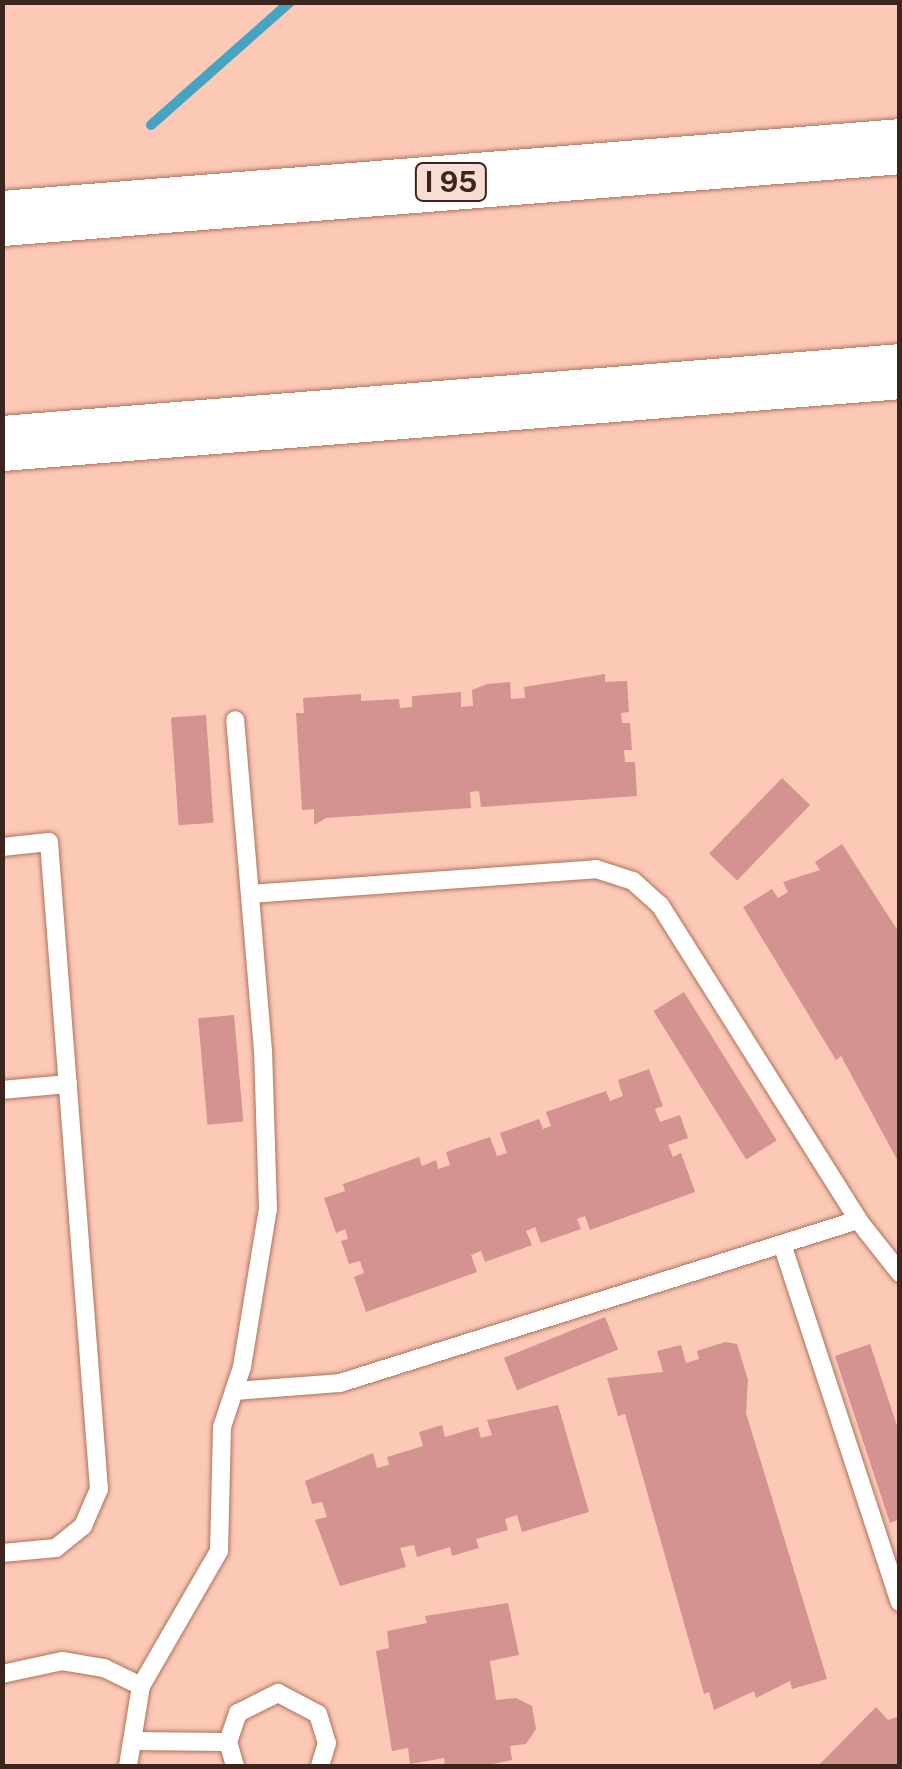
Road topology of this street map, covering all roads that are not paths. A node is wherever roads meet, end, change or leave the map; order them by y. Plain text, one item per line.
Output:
1 (900, 146) edge
2 (2, 218) edge
3 (900, 372) edge
4 (2, 442) edge
5 (235, 720) dead end
6 (2, 846) edge
7 (250, 894) junction
8 (68, 1084) junction
9 (2, 1090) edge
10 (858, 1220) junction
11 (782, 1244) junction
12 (900, 1272) edge
13 (234, 1391) junction
14 (2, 1553) edge
15 (900, 1602) edge
16 (2, 1674) edge
17 (141, 1686) junction
18 (132, 1741) junction
19 (228, 1742) junction
20 (128, 1766) edge
21 (235, 1766) edge
22 (320, 1766) edge

1 - 2 highway, I 95
3 - 4 highway
5 - 7 lane
6 - 8 lane
7 - 10 lane
7 - 13 lane
8 - 9 lane
8 - 14 lane
10 - 11 lane
10 - 12 lane
11 - 13 lane
11 - 15 lane
13 - 17 lane
16 - 17 lane
17 - 18 lane
18 - 19 lane
18 - 20 lane
19 - 21 lane
19 - 22 lane

